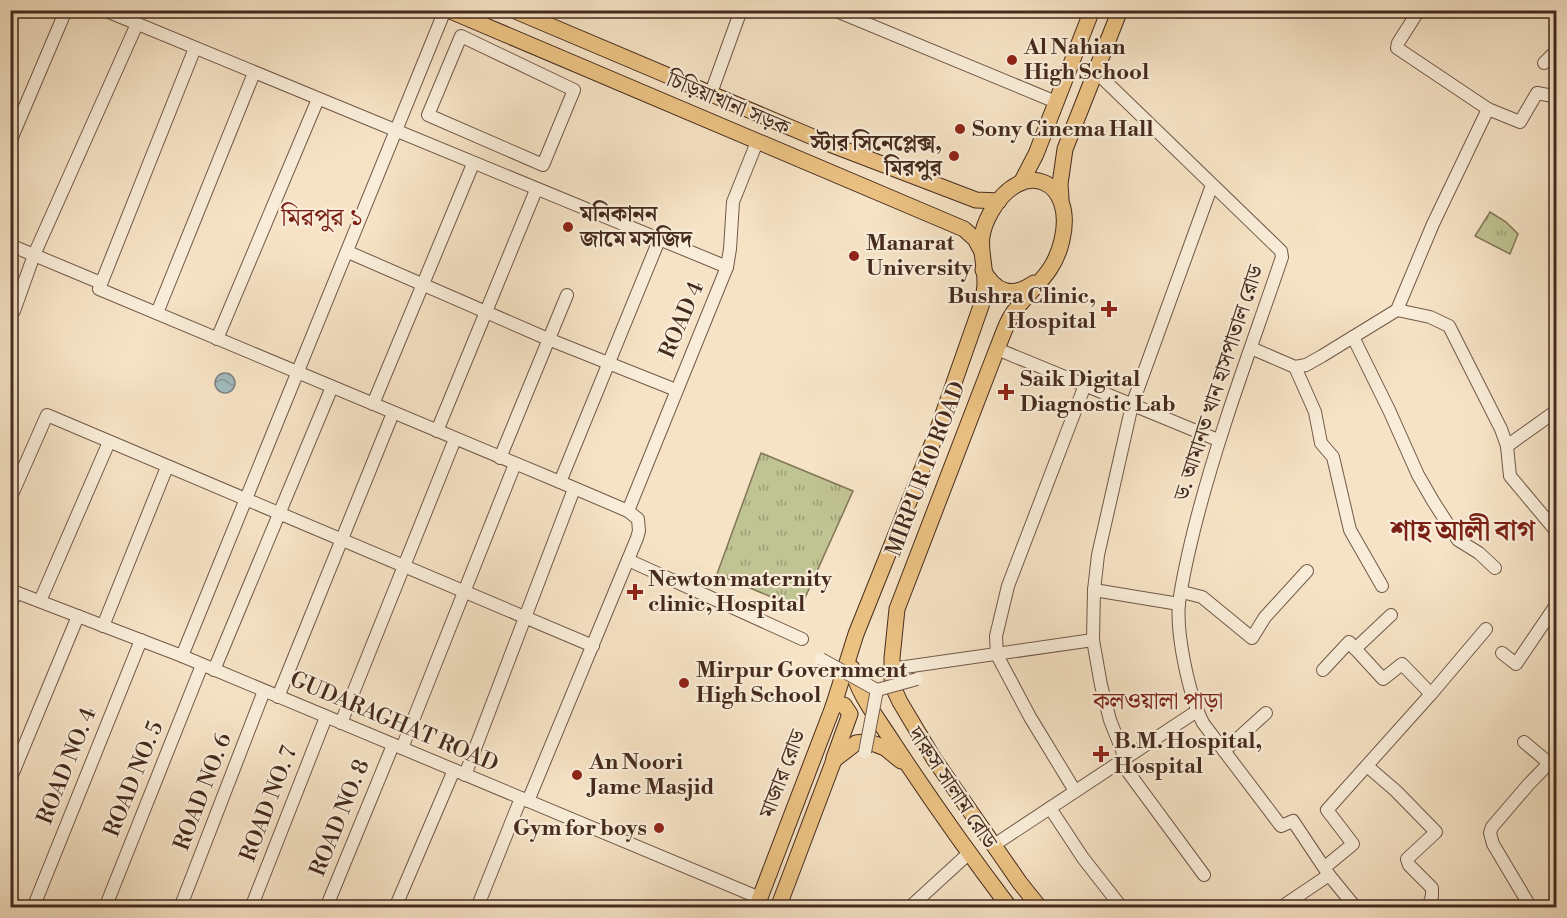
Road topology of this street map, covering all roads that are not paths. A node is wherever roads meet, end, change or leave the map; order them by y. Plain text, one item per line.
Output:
1 (66, 10) edge
2 (105, 10) edge
3 (446, 10) edge
4 (513, 10) edge
5 (741, 10) edge
6 (834, 10) edge
7 (1092, 10) edge
8 (1120, 10) edge
9 (1405, 10) edge
10 (1417, 14) edge
11 (857, 15) edge
12 (137, 24) junction
13 (195, 48) junction
14 (1557, 51) edge
15 (1544, 63) dead end
16 (1096, 72) junction
17 (255, 73) junction
18 (711, 93) junction
19 (318, 99) junction
20 (1557, 99) edge
21 (1056, 102) junction
22 (1488, 109) junction
23 (397, 132) junction
24 (10, 142) edge
25 (757, 142) junction
26 (473, 164) junction
27 (543, 165) joint
28 (1022, 181) junction
29 (1212, 185) junction
30 (536, 190) junction
31 (1061, 198) junction
32 (999, 201) junction
33 (659, 240) junction
34 (10, 245) edge
35 (981, 250) junction
36 (348, 252) junction
37 (34, 255) junction
38 (727, 267) junction
39 (1049, 272) junction
40 (984, 277) junction
41 (101, 283) junction
42 (421, 285) junction
43 (567, 295) dead end
44 (1397, 310) junction
45 (14, 311) dead end
46 (486, 312) junction
47 (157, 313) junction
48 (1353, 337) junction
49 (217, 339) junction
50 (548, 339) junction
51 (1251, 348) junction
52 (997, 349) junction
53 (609, 363) junction
54 (1295, 367) junction
55 (298, 373) junction
56 (1085, 385) junction
57 (332, 387) junction
58 (676, 390) junction
59 (373, 404) junction
60 (1132, 405) junction
61 (1557, 411) edge
62 (393, 413) junction
63 (437, 431) junction
64 (455, 439) junction
65 (1218, 440) junction
66 (109, 442) junction
67 (1507, 446) junction
68 (500, 458) junction
69 (515, 464) junction
70 (167, 467) junction
71 (560, 482) junction
72 (14, 484) edge
73 (574, 489) junction
74 (10, 499) edge
75 (245, 500) junction
76 (628, 512) junction
77 (279, 514) junction
78 (1557, 531) edge
79 (341, 540) junction
80 (628, 560) junction
81 (404, 566) junction
82 (1495, 568) dead end
83 (1307, 571) dead end
84 (1382, 586) dead end
85 (1094, 590) junction
86 (13, 591) edge
87 (465, 591) junction
88 (1180, 598) junction
89 (40, 601) junction
90 (1557, 605) edge
91 (10, 606) edge
92 (1391, 615) dead end
93 (78, 616) junction
94 (525, 616) junction
95 (103, 626) junction
96 (1486, 628) dead end
97 (802, 639) dead end
98 (141, 640) junction
99 (1093, 640) junction
100 (593, 646) junction
101 (1355, 649) junction
102 (1502, 654) dead end
103 (997, 655) junction
104 (182, 656) junction
105 (851, 656) junction
106 (821, 659) dead end
107 (202, 665) junction
108 (891, 669) junction
109 (214, 670) junction
110 (1323, 670) dead end
111 (917, 679) dead end
112 (877, 690) junction
113 (264, 691) junction
114 (1431, 694) junction
115 (278, 697) junction
116 (833, 707) junction
117 (1197, 711) junction
118 (1266, 714) dead end
119 (326, 717) junction
120 (341, 723) junction
121 (1524, 742) dead end
122 (398, 747) junction
123 (1224, 751) junction
124 (865, 752) dead end
125 (834, 760) junction
126 (1123, 760) junction
127 (1553, 760) edge
128 (1367, 766) junction
129 (460, 772) junction
130 (912, 772) junction
131 (10, 780) edge
132 (1075, 791) junction
133 (525, 800) junction
134 (1050, 808) junction
135 (994, 845) junction
136 (968, 854) junction
137 (1327, 871) junction
138 (1204, 875) dead end
139 (10, 903) edge
140 (758, 903) edge
141 (482, 906) edge
142 (779, 906) edge
143 (21, 908) edge
144 (33, 908) edge
145 (105, 908) edge
146 (180, 908) edge
147 (251, 908) edge
148 (326, 908) edge
149 (395, 908) edge
150 (909, 908) edge
151 (1010, 908) edge
152 (1040, 908) edge
153 (1122, 908) edge
154 (1280, 908) edge
155 (1356, 908) edge
156 (1428, 908) edge
157 (1531, 908) edge

1 - 24 street
2 - 12 street
3 - 23 street
3 - 25 main road, চিড়িয়াখানা সড়ক
4 - 18 main road, চিড়িয়াখানা সড়ক
5 - 18 street
6 - 11 street
7 - 21 main road
8 - 16 main road
9 - 10 street
10 - 22 street
11 - 21 street
12 - 13 street
12 - 37 street
13 - 17 street
13 - 41 street
14 - 15 street
16 - 29 street, ড. আমানত খান হাসপাতাল রোড
16 - 31 main road
17 - 19 street
17 - 47 street
18 - 32 main road, চিড়িয়াখানা সড়ক
19 - 23 street
19 - 49 street
20 - 22 street
21 - 28 main road
22 - 44 street
23 - 26 street
23 - 36 street
25 - 35 main road, চিড়িয়াখানা সড়ক
25 - 38 street, ROAD 4
26 - 30 street
26 - 42 street
27 - 27 street
28 - 31 main road
28 - 32 main road
29 - 51 street, ড. আমানত খান হাসপাতাল রোড
29 - 60 street
30 - 33 street
30 - 46 street
31 - 39 main road
32 - 35 main road
33 - 38 street
33 - 53 street
34 - 37 street
35 - 40 main road
36 - 42 street
36 - 55 street
37 - 41 street
37 - 45 street
38 - 58 street, ROAD 4
39 - 40 main road
39 - 52 main road, MIRPUR 10 ROAD
40 - 105 main road, MIRPUR 10 ROAD
41 - 47 street
42 - 46 street
42 - 59 street
43 - 50 street
44 - 48 street
44 - 67 street
46 - 50 street
46 - 63 street
47 - 49 street
48 - 54 street
48 - 82 street
49 - 55 street
50 - 53 street
50 - 68 street
51 - 54 street
51 - 65 street, ড. আমানত খান হাসপাতাল রোড
52 - 56 street
52 - 108 main road, MIRPUR 10 ROAD
53 - 58 street
53 - 71 street
54 - 84 street
55 - 57 street
55 - 75 street
56 - 60 street
56 - 103 street
57 - 59 street
57 - 77 street
58 - 76 street, ROAD 4
59 - 62 street
60 - 65 street
60 - 85 street
61 - 67 street
62 - 63 street
62 - 79 street
63 - 64 street
64 - 68 street
64 - 81 street
65 - 88 street, ড. আমানত খান হাসপাতাল রোড
66 - 70 street
66 - 72 street
66 - 89 street
67 - 78 street
68 - 69 street
69 - 71 street
69 - 87 street, ROAD NO. 8
70 - 75 street
70 - 95 street
71 - 73 street
72 - 74 street
73 - 76 street
73 - 94 street
75 - 77 street
75 - 104 street
76 - 80 street
77 - 79 street
77 - 109 street
79 - 81 street
79 - 115 street
80 - 97 street
80 - 100 street
81 - 87 street
81 - 120 street
83 - 88 street
85 - 88 street
85 - 99 street
86 - 89 street, GUDARAGHAT ROAD
86 - 91 street
87 - 94 street
87 - 122 street, ROAD NO. 8
88 - 117 street, ড. আমানত খান হাসপাতাল রোড
89 - 93 street, GUDARAGHAT ROAD
90 - 102 street
92 - 101 street
93 - 95 street, GUDARAGHAT ROAD
93 - 131 street
94 - 100 street
94 - 129 street
95 - 98 street, GUDARAGHAT ROAD
96 - 114 street
98 - 104 street, GUDARAGHAT ROAD
98 - 144 street, ROAD NO. 4
99 - 103 street
99 - 126 street
100 - 133 street
101 - 110 street
101 - 114 street
103 - 108 street
103 - 132 street
104 - 107 street, GUDARAGHAT ROAD
105 - 116 main road, মাজার রোড
105 - 130 main road, দারুস সালাম রোড
106 - 112 street, bridge
107 - 109 street, GUDARAGHAT ROAD
107 - 145 street, ROAD NO. 5
108 - 135 main road, দারুস সালাম রোড
109 - 113 street, GUDARAGHAT ROAD
111 - 112 street, bridge
112 - 124 street, bridge
113 - 115 street, GUDARAGHAT ROAD
113 - 146 street, ROAD NO. 6
114 - 128 street
115 - 119 street, GUDARAGHAT ROAD
116 - 125 main road
116 - 140 main road, মাজার রোড
117 - 123 street, ড. আমানত খান হাসপাতাল রোড
117 - 126 street
118 - 123 street
119 - 120 street, GUDARAGHAT ROAD
119 - 147 street, ROAD NO. 7
120 - 122 street, GUDARAGHAT ROAD
121 - 127 street
122 - 129 street, GUDARAGHAT ROAD
122 - 148 street, ROAD NO. 8
123 - 137 street, ড. আমানত খান হাসপাতাল রোড
125 - 130 main road, মাজার রোড
125 - 142 main road, মাজার রোড
126 - 132 street
126 - 138 street
127 - 157 street
128 - 137 street
128 - 156 street
129 - 133 street, GUDARAGHAT ROAD
129 - 149 street
130 - 136 main road, দারুস সালাম রোড
132 - 134 street
133 - 140 street, GUDARAGHAT ROAD
133 - 141 street
134 - 135 street
134 - 153 street
135 - 152 main road, দারুস সালাম রোড
136 - 150 street
136 - 151 main road, দারুস সালাম রোড
137 - 154 street
137 - 155 street
139 - 143 street
140 - 142 main road

